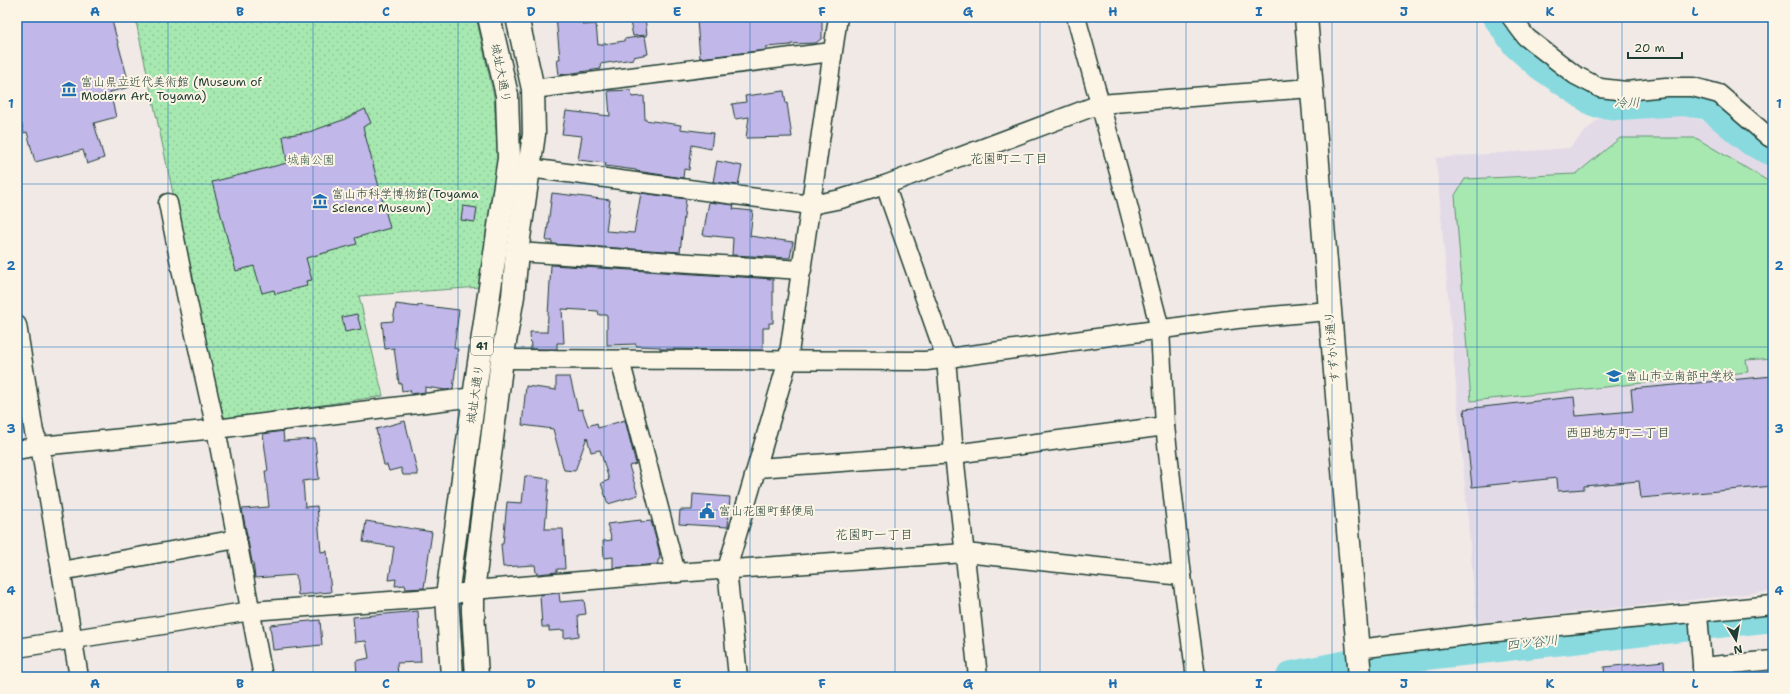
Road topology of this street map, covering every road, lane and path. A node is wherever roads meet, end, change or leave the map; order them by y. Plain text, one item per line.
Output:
1 (489, 17) edge
2 (517, 17) edge
3 (838, 17) edge
4 (1076, 17) edge
5 (1306, 17) edge
6 (1511, 17) edge
7 (832, 52) junction
8 (1311, 88) junction
9 (533, 89) junction
10 (1100, 104) junction
11 (1773, 139) edge
12 (529, 168) junction
13 (885, 185) junction
14 (168, 203) dead end
15 (811, 205) junction
16 (517, 252) junction
17 (802, 270) junction
18 (1329, 311) junction
19 (17, 325) edge
20 (1160, 329) junction
21 (946, 358) junction
22 (502, 359) junction
23 (620, 360) junction
24 (788, 360) junction
25 (474, 397) junction
26 (1165, 426) junction
27 (216, 428) junction
28 (40, 446) junction
29 (17, 450) edge
30 (954, 454) junction
31 (757, 468) junction
32 (237, 539) junction
33 (965, 553) junction
34 (727, 569) junction
35 (61, 571) junction
36 (676, 573) junction
37 (1182, 576) junction
38 (473, 591) junction
39 (447, 596) junction
40 (1773, 605) edge
41 (251, 611) junction
42 (1698, 614) junction
43 (72, 639) junction
44 (17, 648) edge
45 (1358, 649) junction
46 (1773, 660) edge
47 (1702, 672) edge
48 (79, 677) edge
49 (263, 677) edge
50 (452, 677) edge
51 (476, 677) edge
52 (738, 677) edge
53 (978, 677) edge
54 (1196, 677) edge
55 (1360, 677) edge

1 - 25 main road, 城址大通り / 41
2 - 9 main road, 城址大通り / 41
3 - 7 street
4 - 10 street
5 - 8 main road, すずかけ通り
6 - 11 street
7 - 9 street
7 - 15 street
8 - 10 street
8 - 18 main road, すずかけ通り
9 - 12 main road, 城址大通り / 41
10 - 13 street
10 - 20 street
12 - 15 street
12 - 16 main road, 城址大通り / 41
13 - 15 street
13 - 21 street
14 - 27 street
15 - 17 street
16 - 17 street
16 - 22 main road, 城址大通り / 41
17 - 24 street
18 - 20 street
18 - 45 main road, すずかけ通り
19 - 28 street
20 - 21 street
20 - 26 street
21 - 24 street
21 - 30 street
22 - 23 street
22 - 38 main road, 城址大通り / 41
23 - 24 street
23 - 36 street
24 - 31 street
25 - 27 street
25 - 39 main road, 城址大通り / 41
26 - 30 street
26 - 37 street
27 - 28 street
27 - 32 street
28 - 29 street
28 - 35 street
30 - 31 street
30 - 33 street
31 - 34 street
32 - 35 street
32 - 41 street
33 - 34 street
33 - 37 street
33 - 53 street
34 - 36 street
34 - 52 street
35 - 43 street
36 - 38 street
37 - 54 street
38 - 39 street
38 - 51 main road, 城址大通り / 41
39 - 41 street
39 - 50 main road, 城址大通り / 41
40 - 42 street
41 - 43 street
41 - 49 street
42 - 45 street
42 - 47 street
43 - 44 street
43 - 48 street
45 - 55 main road, すずかけ通り
46 - 47 street

